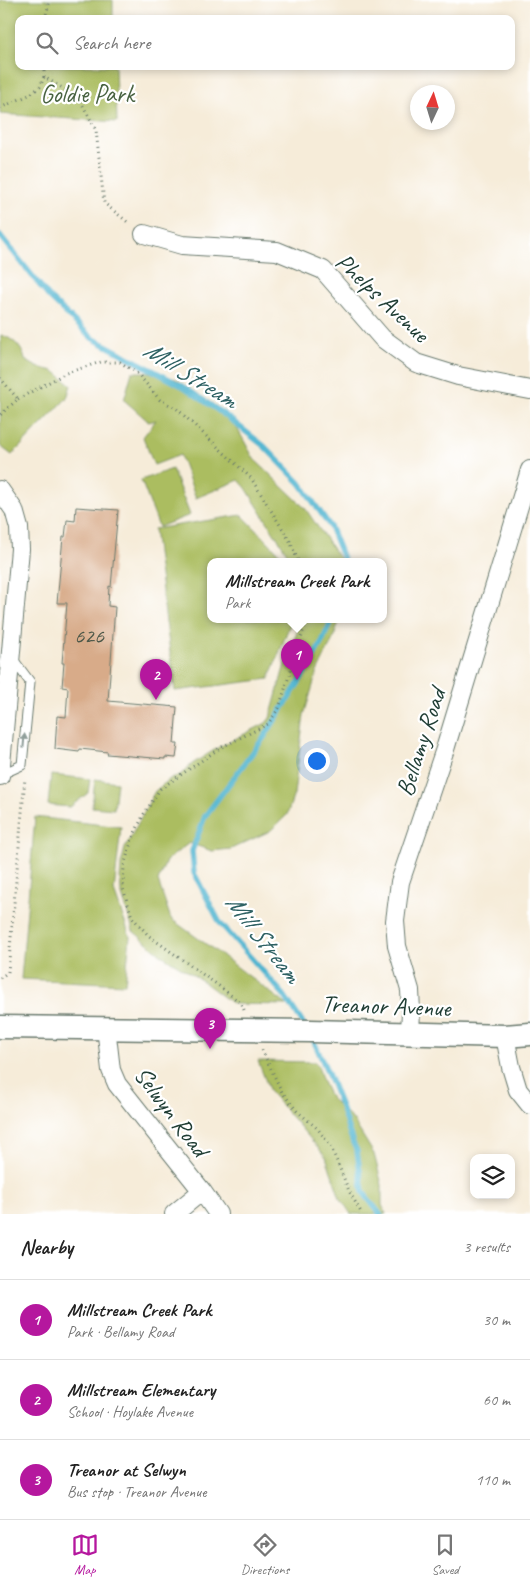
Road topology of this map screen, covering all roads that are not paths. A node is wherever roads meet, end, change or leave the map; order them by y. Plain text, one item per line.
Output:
1 (144, 234) road end
2 (530, 390) edge
3 (530, 470) edge
4 (0, 490) edge
5 (11, 656) junction
6 (4, 694) edge
7 (0, 776) edge
8 (0, 1027) edge
9 (106, 1027) junction
10 (410, 1033) junction
11 (530, 1034) edge
12 (505, 1036) junction
13 (530, 1105) edge
14 (202, 1191) junction
15 (174, 1214) edge
16 (218, 1214) edge

1 - 2 street, Phelps Avenue
3 - 10 street, Bellamy Road
4 - 5 street
5 - 6 street
7 -> 5 lane
6 - 7 street
8 - 9 street, Treanor Avenue
9 - 10 street, Treanor Avenue
9 - 14 street, Selwyn Road
10 - 12 street, Treanor Avenue
11 - 12 street, Treanor Avenue
12 - 13 street
14 - 15 street, Selwyn Road
14 - 16 street, Selwyn Road

